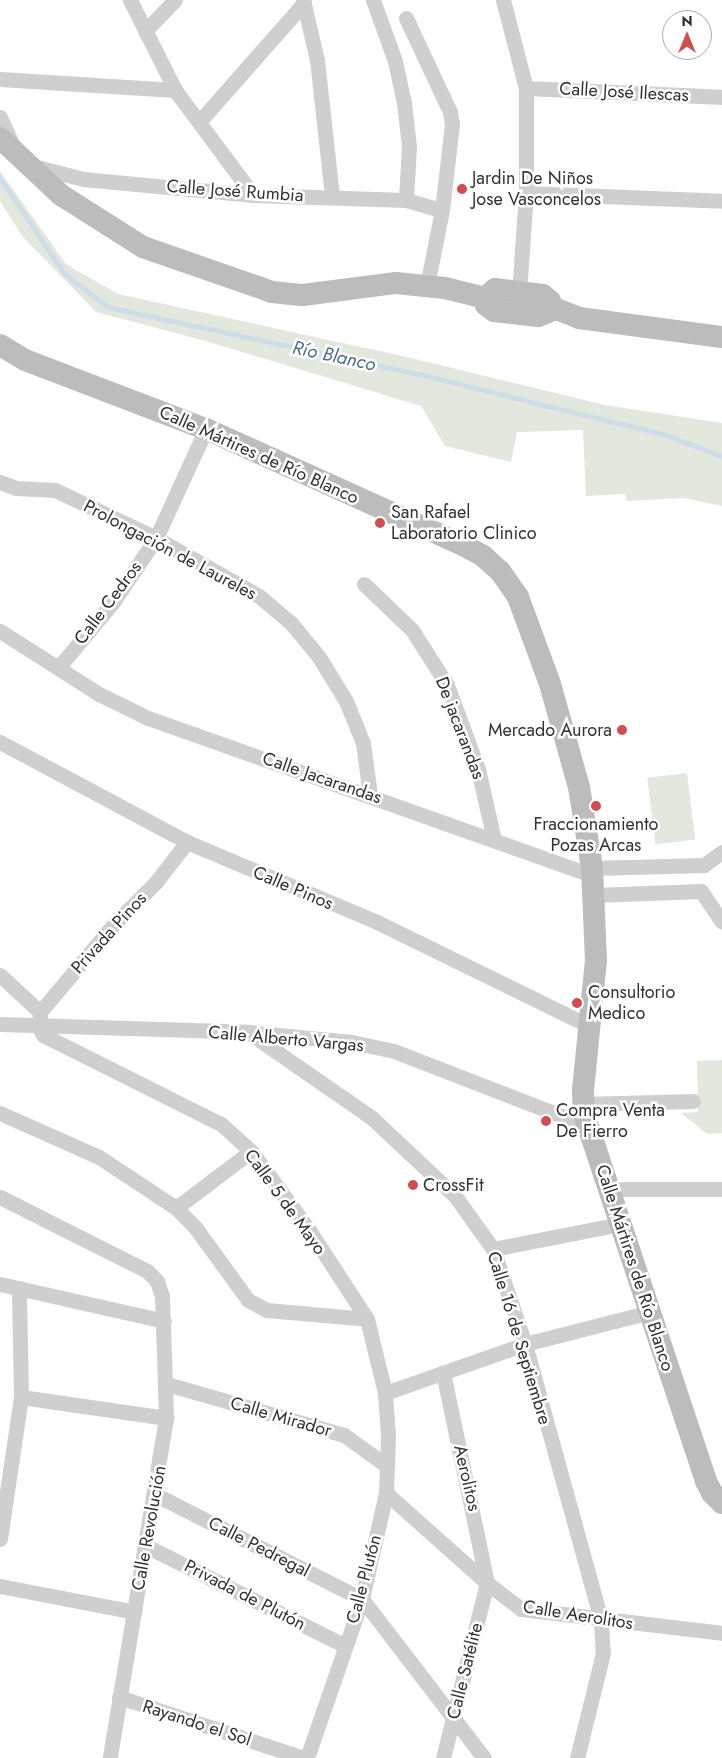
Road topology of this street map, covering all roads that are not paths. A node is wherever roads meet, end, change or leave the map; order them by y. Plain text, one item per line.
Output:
1 (130, 0) edge
2 (175, 0) edge
3 (373, 0) edge
4 (503, 0) edge
5 (303, 2) edge
6 (406, 18) dead end
7 (145, 31) junction
8 (0, 79) edge
9 (526, 88) junction
10 (175, 90) junction
11 (722, 97) edge
12 (0, 118) edge
13 (199, 122) junction
14 (0, 138) edge
15 (22, 160) junction
16 (526, 193) junction
17 (253, 195) junction
18 (332, 196) junction
19 (406, 200) junction
20 (722, 201) edge
21 (442, 210) junction
22 (427, 286) junction
23 (520, 292) junction
24 (486, 298) junction
25 (551, 307) junction
26 (722, 337) edge
27 (0, 345) edge
28 (206, 428) junction
29 (0, 482) edge
30 (156, 538) junction
31 (364, 584) dead end
32 (0, 631) edge
33 (58, 668) junction
34 (0, 742) edge
35 (370, 795) junction
36 (494, 840) junction
37 (186, 842) junction
38 (722, 852) edge
39 (593, 879) junction
40 (722, 922) edge
41 (0, 976) edge
42 (39, 1019) junction
43 (0, 1024) edge
44 (589, 1026) junction
45 (248, 1032) junction
46 (693, 1102) dead end
47 (583, 1104) junction
48 (0, 1113) edge
49 (587, 1126) junction
50 (251, 1151) junction
51 (609, 1189) junction
52 (722, 1190) edge
53 (0, 1197) edge
54 (176, 1208) junction
55 (620, 1224) junction
56 (493, 1249) junction
57 (0, 1284) edge
58 (19, 1288) junction
59 (650, 1312) junction
60 (367, 1319) junction
61 (164, 1321) junction
62 (525, 1344) junction
63 (443, 1373) junction
64 (167, 1384) junction
65 (385, 1393) junction
66 (20, 1398) junction
67 (166, 1418) junction
68 (387, 1466) junction
69 (386, 1493) junction
70 (156, 1495) junction
71 (722, 1503) edge
72 (0, 1539) edge
73 (146, 1546) junction
74 (487, 1583) junction
75 (0, 1586) edge
76 (362, 1599) junction
77 (135, 1612) junction
78 (601, 1620) junction
79 (722, 1633) edge
80 (344, 1645) junction
81 (119, 1696) junction
82 (454, 1717) junction
83 (110, 1758) edge
84 (305, 1758) edge
85 (442, 1758) edge
86 (484, 1758) edge
87 (578, 1758) edge

1 - 7 street
2 - 7 street
3 - 19 street
4 - 9 street
5 - 13 street
5 - 18 street
6 - 21 street
7 - 10 street
8 - 10 street
9 - 11 street, Calle José Ilescas
9 - 16 street
10 - 13 street
12 - 15 street
13 - 17 street
14 - 15 main road
15 - 17 street, Calle José Rumbia
15 - 22 main road
16 - 20 street
16 - 23 street
17 - 18 street, Calle José Rumbia
18 - 19 street, Calle José Rumbia
19 - 21 street, Calle José Rumbia
21 - 22 street
22 - 24 main road
23 - 24 main road
23 - 25 main road
24 - 25 main road
25 - 26 main road
27 - 28 main road, Calle Mártires de Río Blanco
28 - 30 street, Calle Cedros
28 - 39 main road, Calle Mártires de Río Blanco
29 - 30 street, Prolongación de Laureles
30 - 33 street, Calle Cedros
30 - 35 street, Prolongación de Laureles
31 - 36 street, De jacarandas
32 - 33 street, Calle Jacarandas
33 - 35 street, Calle Jacarandas
34 - 37 street, Calle Pinos
35 - 36 street, Calle Jacarandas
36 - 39 street, Calle Jacarandas
37 - 42 street, Privada Pinos
37 - 44 street, Calle Pinos
38 - 39 street
39 - 40 street
39 - 44 main road, Calle Mártires de Río Blanco
41 - 42 street, Calle 5 de Mayo
42 - 43 street, Calle Alberto Vargas
42 - 45 street, Calle Alberto Vargas
42 - 50 street, Calle 5 de Mayo
44 - 47 main road, Calle Mártires de Río Blanco
45 - 49 street, Calle Alberto Vargas
45 - 56 street, Calle 16 de Septiembre
46 - 47 street
47 - 49 main road, Calle Mártires de Río Blanco
48 - 54 street
49 - 51 main road, Calle Mártires de Río Blanco
50 - 54 street
50 - 60 street, Calle 5 de Mayo
51 - 52 street
51 - 55 main road, Calle Mártires de Río Blanco
53 - 61 street, Calle Revolución
54 - 60 street
55 - 56 street
55 - 59 main road, Calle Mártires de Río Blanco
56 - 62 street, Calle 16 de Septiembre
57 - 58 street
58 - 61 street
58 - 66 street
59 - 62 street
59 - 71 main road, Calle Mártires de Río Blanco
60 - 65 street, Calle 5 de Mayo
61 - 64 street, Calle Revolución
62 - 63 street
62 - 78 street, Calle 16 de Septiembre
63 - 65 street
63 - 74 street, Aerolitos
64 - 67 street, Calle Revolución
64 - 68 street, Calle Mirador
65 - 68 street, Calle Plutón
66 - 67 street
66 - 72 street
67 - 70 street, Calle Revolución
68 - 69 street, Calle Plutón
69 - 74 street, Calle Aerolitos
69 - 76 street, Calle Plutón
70 - 73 street, Calle Revolución
70 - 76 street, Calle Pedregal
73 - 77 street, Calle Revolución
73 - 80 street, Privada de Plutón
74 - 78 street, Calle Aerolitos
74 - 82 street, Calle Satélite
75 - 77 street
76 - 80 street, Calle Plutón
76 - 82 street
77 - 81 street, Calle Revolución
78 - 79 street, Calle Aerolitos
78 - 87 street, Calle 16 de Septiembre
80 - 84 street, Calle Plutón
81 - 83 street, Calle Revolución
81 - 84 street, Rayando el Sol
82 - 85 street, Calle Satélite
82 - 86 street

